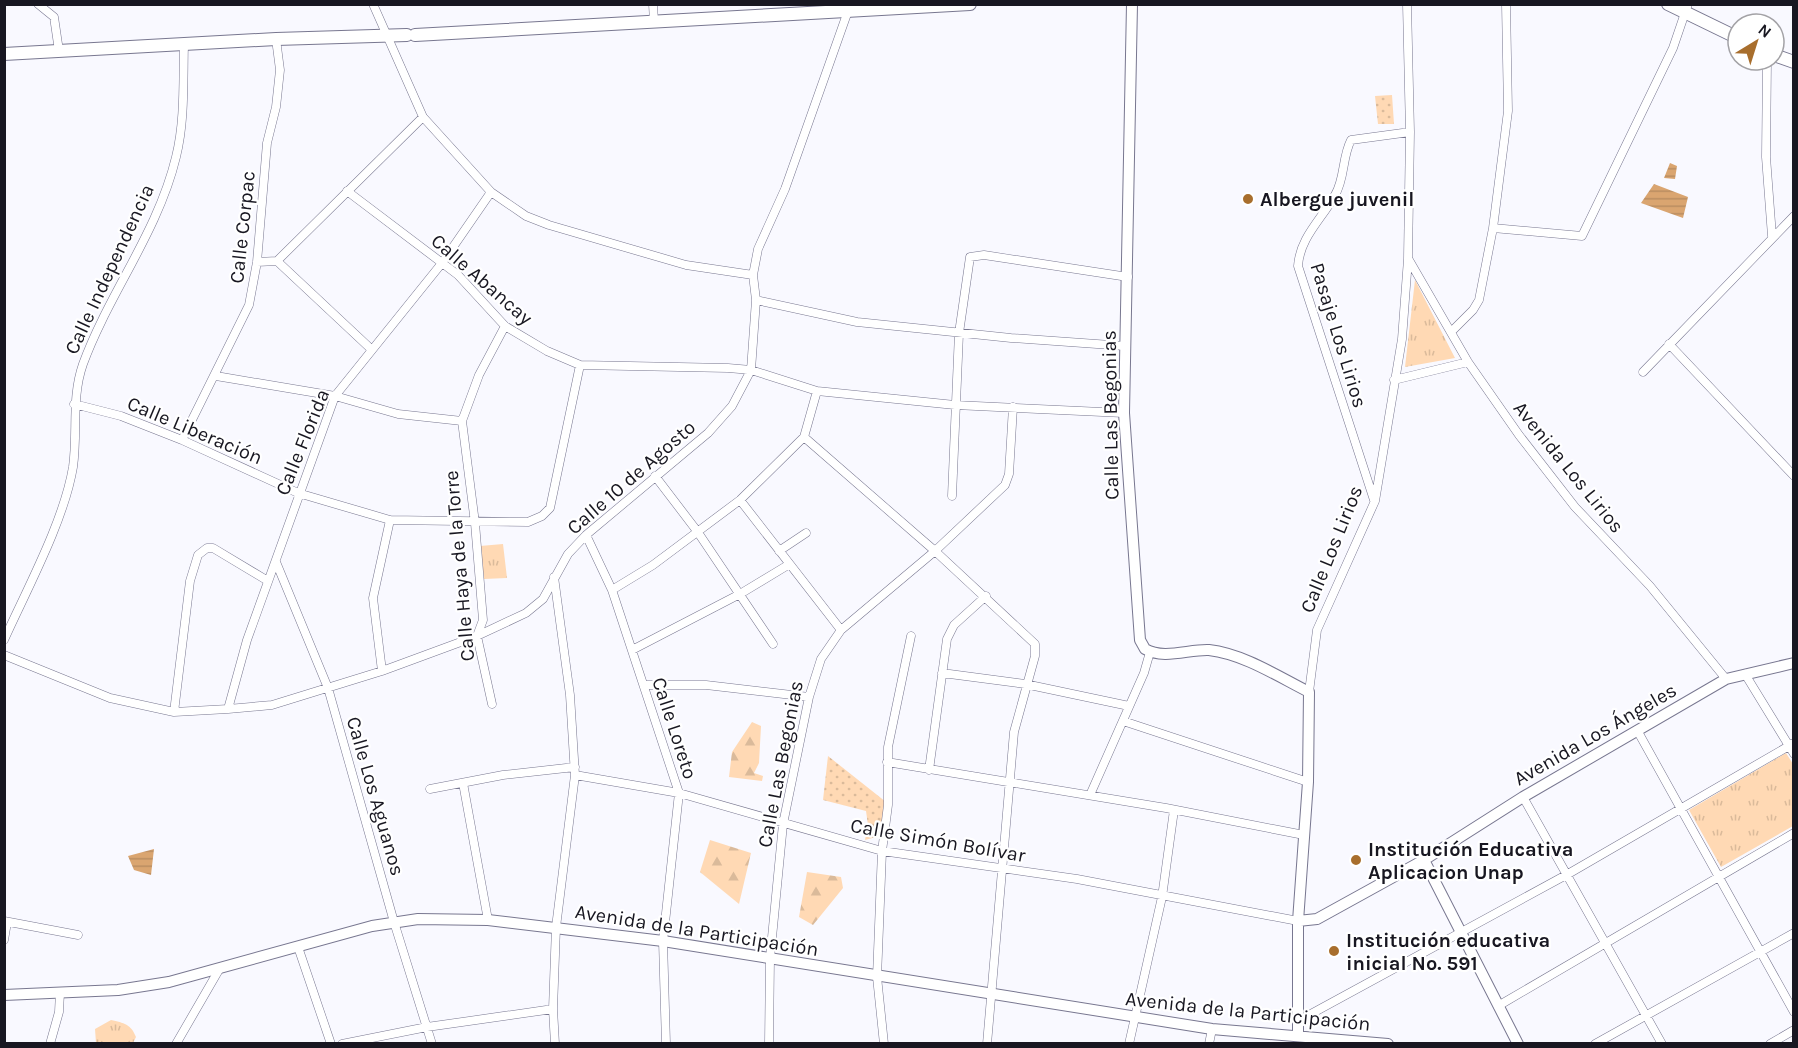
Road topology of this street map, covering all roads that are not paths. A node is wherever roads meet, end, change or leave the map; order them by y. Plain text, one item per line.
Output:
1 (38, 4) edge
2 (373, 4) edge
3 (653, 4) edge
4 (970, 4) edge
5 (1132, 4) edge
6 (1407, 4) edge
7 (1506, 4) edge
8 (1668, 4) edge
9 (1687, 8) edge
10 (848, 12) junction
11 (654, 22) junction
12 (1726, 31) edge
13 (388, 34) junction
14 (276, 39) junction
15 (184, 44) junction
16 (59, 51) junction
17 (4, 54) edge
18 (1767, 72) edge
19 (423, 117) junction
20 (1410, 132) junction
21 (347, 191) junction
22 (492, 192) junction
23 (1794, 216) edge
24 (1493, 228) junction
25 (1772, 236) junction
26 (1408, 259) junction
27 (277, 261) junction
28 (257, 262) junction
29 (442, 263) junction
30 (753, 274) junction
31 (1128, 277) junction
32 (756, 300) junction
33 (505, 326) junction
34 (1451, 332) junction
35 (959, 333) junction
36 (1669, 345) junction
37 (1125, 346) junction
38 (371, 350) junction
39 (1468, 362) junction
40 (580, 365) junction
41 (751, 370) junction
42 (1643, 372) dead end
43 (216, 375) junction
44 (1394, 380) junction
45 (817, 391) junction
46 (335, 396) junction
47 (74, 404) junction
48 (955, 405) junction
49 (1013, 407) junction
50 (1124, 413) junction
51 (462, 421) junction
52 (804, 437) junction
53 (183, 440) junction
54 (655, 476) junction
55 (1794, 476) edge
56 (298, 493) junction
57 (952, 496) dead end
58 (740, 500) junction
59 (1375, 501) junction
60 (390, 520) junction
61 (475, 523) junction
62 (697, 531) junction
63 (806, 533) dead end
64 (586, 535) junction
65 (779, 551) junction
66 (936, 551) junction
67 (276, 562) junction
68 (788, 565) junction
69 (554, 577) junction
70 (268, 581) junction
71 (612, 590) junction
72 (740, 594) junction
73 (986, 596) junction
74 (841, 630) junction
75 (477, 636) junction
76 (911, 636) dead end
77 (4, 640) edge
78 (773, 644) dead end
79 (632, 650) junction
80 (1150, 652) junction
81 (4, 655) edge
82 (1794, 663) edge
83 (382, 671) junction
84 (942, 673) junction
85 (1744, 674) junction
86 (1726, 679) junction
87 (1025, 684) junction
88 (645, 685) junction
89 (328, 688) junction
90 (1309, 692) junction
91 (809, 697) junction
92 (492, 704) dead end
93 (1129, 706) junction
94 (228, 709) junction
95 (174, 712) junction
96 (1123, 721) junction
97 (1637, 730) junction
98 (1791, 744) edge
99 (1794, 754) edge
100 (887, 762) junction
101 (929, 770) junction
102 (575, 771) junction
103 (1308, 782) junction
104 (463, 783) junction
105 (1009, 783) junction
106 (430, 789) dead end
107 (679, 793) junction
108 (1090, 795) junction
109 (1524, 797) junction
110 (1174, 810) junction
111 (1682, 810) junction
112 (783, 824) junction
113 (1794, 833) edge
114 (1304, 835) junction
115 (882, 851) junction
116 (1424, 860) junction
117 (1002, 869) junction
118 (1568, 874) junction
119 (1719, 877) junction
120 (1162, 897) junction
121 (488, 920) junction
122 (6, 921) edge
123 (1299, 921) junction
124 (394, 922) junction
125 (556, 927) junction
126 (1461, 933) junction
127 (1794, 933) edge
128 (78, 935) dead end
129 (4, 940) edge
130 (663, 941) junction
131 (1608, 943) junction
132 (298, 947) junction
133 (1761, 952) junction
134 (770, 958) junction
135 (220, 968) junction
136 (877, 977) junction
137 (60, 992) junction
138 (4, 995) edge
139 (994, 995) junction
140 (1498, 1006) junction
141 (553, 1009) junction
142 (1794, 1012) edge
143 (1647, 1013) junction
144 (1135, 1019) junction
145 (1298, 1021) junction
146 (427, 1027) junction
147 (1212, 1029) junction
148 (1794, 1030) edge
149 (1297, 1040) edge
150 (50, 1044) edge
151 (176, 1044) edge
152 (331, 1044) edge
153 (342, 1044) edge
154 (432, 1044) edge
155 (555, 1044) edge
156 (666, 1044) edge
157 (769, 1044) edge
158 (884, 1044) edge
159 (987, 1044) edge
160 (1129, 1044) edge
161 (1209, 1044) edge
162 (1388, 1044) edge
163 (1518, 1044) edge
164 (1595, 1044) edge
165 (1662, 1044) edge
166 (1770, 1044) edge

1 - 16 street
2 - 13 street
3 - 11 street
4 - 10 main road
5 - 31 street, Calle Las Begonias
6 - 20 street, Calle Los Lirios
7 - 24 street
8 - 9 main road
9 - 12 main road
9 - 24 street
10 - 11 main road
10 - 30 street, Calle 10 de Agosto
11 - 13 main road
13 - 14 main road
13 - 19 street
14 - 15 main road
14 - 28 street, Calle Corpac
15 - 16 main road
15 - 47 street, Calle Independencia
16 - 17 main road
18 - 25 street
19 - 21 street
19 - 22 street
20 - 26 street, Calle Los Lirios
20 - 59 street, Pasaje Los Lirios
21 - 27 street
21 - 29 street, Calle Abancay
22 - 29 street, Calle Florida
22 - 30 street
23 - 25 street
24 - 34 street
25 - 36 street
26 - 34 street, Avenida Los Lirios
26 - 44 street, Calle Los Lirios
27 - 28 street
27 - 38 street
28 - 43 street, Calle Corpac
29 - 33 street, Calle Abancay
29 - 38 street, Calle Florida
30 - 32 street, Calle 10 de Agosto
31 - 35 street
31 - 37 street, Calle Las Begonias
32 - 35 street
32 - 41 street, Calle 10 de Agosto
33 - 40 street, Calle Abancay
33 - 51 street, Calle Haya de la Torre
34 - 39 street, Avenida Los Lirios
35 - 37 street
35 - 48 street
36 - 42 street
36 - 55 street
37 - 50 street, Calle Las Begonias
38 - 46 street, Calle Florida
39 - 44 street
39 - 86 street, Avenida Los Lirios
40 - 41 street, Calle Abancay
40 - 61 street, Calle Liberación
41 - 45 street, Calle Abancay
41 - 54 street, Calle 10 de Agosto
43 - 46 street
43 - 53 street, Calle Corpac
44 - 59 street, Calle Los Lirios
45 - 48 street, Calle Abancay
45 - 52 street
46 - 51 street
46 - 56 street, Calle Florida
47 - 53 street, Calle Liberación
47 - 77 street, Calle Independencia
48 - 49 street, Calle Abancay
48 - 57 street
49 - 50 street, Calle Abancay
49 - 66 street, Calle Las Begonias
50 - 80 street, Calle Las Begonias
51 - 61 street, Calle Haya de la Torre
52 - 58 street
52 - 66 street
53 - 56 street, Calle Liberación
54 - 62 street
54 - 64 street, Calle 10 de Agosto
56 - 60 street, Calle Liberación
56 - 67 street, Calle Florida
58 - 62 street
58 - 65 street
59 - 90 street, Calle Los Lirios
60 - 61 street, Calle Liberación
60 - 83 street
61 - 75 street, Calle Haya de la Torre
62 - 71 street
62 - 72 street
63 - 65 street
64 - 69 street, Calle 10 de Agosto
64 - 71 street, Calle Loreto
65 - 68 street
66 - 73 street
66 - 74 street, Calle Las Begonias
67 - 70 street, Calle Florida
67 - 89 street, Calle Los Aguanos
68 - 72 street
68 - 74 street
69 - 75 street, Calle 10 de Agosto
69 - 102 street
70 - 94 street, Calle Florida
70 - 95 street
71 - 79 street, Calle Loreto
72 - 78 street
72 - 79 street
73 - 84 street
73 - 87 street
74 - 91 street, Calle Las Begonias
75 - 83 street, Calle 10 de Agosto
75 - 92 street, Calle Haya de la Torre
76 - 100 street
79 - 88 street, Calle Loreto
80 - 90 street
80 - 93 street
81 - 95 street, Calle 10 de Agosto
82 - 85 street, Avenida Los Ángeles
83 - 89 street, Calle 10 de Agosto
84 - 87 street
84 - 101 street
85 - 86 street, Avenida Los Ángeles
85 - 98 street
86 - 97 street, Avenida Los Ángeles
87 - 93 street
87 - 105 street
88 - 91 street
88 - 107 street, Calle Loreto
89 - 94 street, Calle 10 de Agosto
89 - 124 street, Calle Los Aguanos
90 - 103 street, Calle Los Lirios
91 - 112 street, Calle Las Begonias
93 - 96 street
94 - 95 street, Calle 10 de Agosto
96 - 103 street
96 - 108 street
97 - 109 street, Avenida Los Ángeles
97 - 111 street
98 - 99 street
98 - 111 street
100 - 101 street
100 - 115 street
101 - 105 street
102 - 104 street, Calle Simón Bolívar
102 - 107 street, Calle Simón Bolívar
102 - 125 street
103 - 114 street, Calle Los Lirios
104 - 106 street, Calle Simón Bolívar
104 - 121 street
105 - 108 street
105 - 117 street
107 - 112 street, Calle Simón Bolívar
107 - 130 street, Calle Loreto
108 - 110 street
109 - 116 street, Avenida Los Ángeles
109 - 118 street
110 - 114 street
110 - 120 street
111 - 118 street
111 - 119 street
112 - 115 street, Calle Simón Bolívar
112 - 134 street, Calle Las Begonias
113 - 119 street
114 - 123 street, Calle Los Lirios
115 - 117 street, Calle Simón Bolívar
115 - 136 street
116 - 123 street, Avenida Los Ángeles
116 - 126 street
117 - 120 street, Calle Simón Bolívar
117 - 139 street
118 - 126 street
118 - 131 street
119 - 131 street
119 - 133 street
120 - 123 street, Calle Simón Bolívar
120 - 144 street
121 - 124 street, Avenida de la Participación
121 - 125 street, Avenida de la Participación
122 - 128 street
122 - 129 street
123 - 145 street, Calle Los Lirios
124 - 132 street, Avenida de la Participación
124 - 146 street, Calle Los Aguanos
125 - 130 street, Avenida de la Participación
125 - 141 street
126 - 140 street
126 - 145 street
127 - 133 street
130 - 134 street, Avenida de la Participación
130 - 156 street, Calle Loreto
131 - 140 street
131 - 143 street
132 - 135 street, Avenida de la Participación
132 - 152 street
133 - 142 street
133 - 143 street
134 - 136 street, Avenida de la Participación
134 - 157 street, Calle Las Begonias
135 - 137 street, Avenida de la Participación
135 - 151 street
136 - 139 street, Avenida de la Participación
136 - 158 street
137 - 138 street, Avenida de la Participación
137 - 150 street
139 - 144 street, Avenida de la Participación
139 - 159 street
140 - 163 street
141 - 146 street
141 - 155 street
143 - 164 street
143 - 165 street
144 - 147 street, Avenida de la Participación
144 - 160 street
145 - 149 street, Calle Los Lirios
146 - 153 street
146 - 154 street, Calle Los Aguanos
147 - 149 street, Avenida de la Participación
147 - 161 street
148 - 166 street
149 - 162 street, Avenida de la Participación

